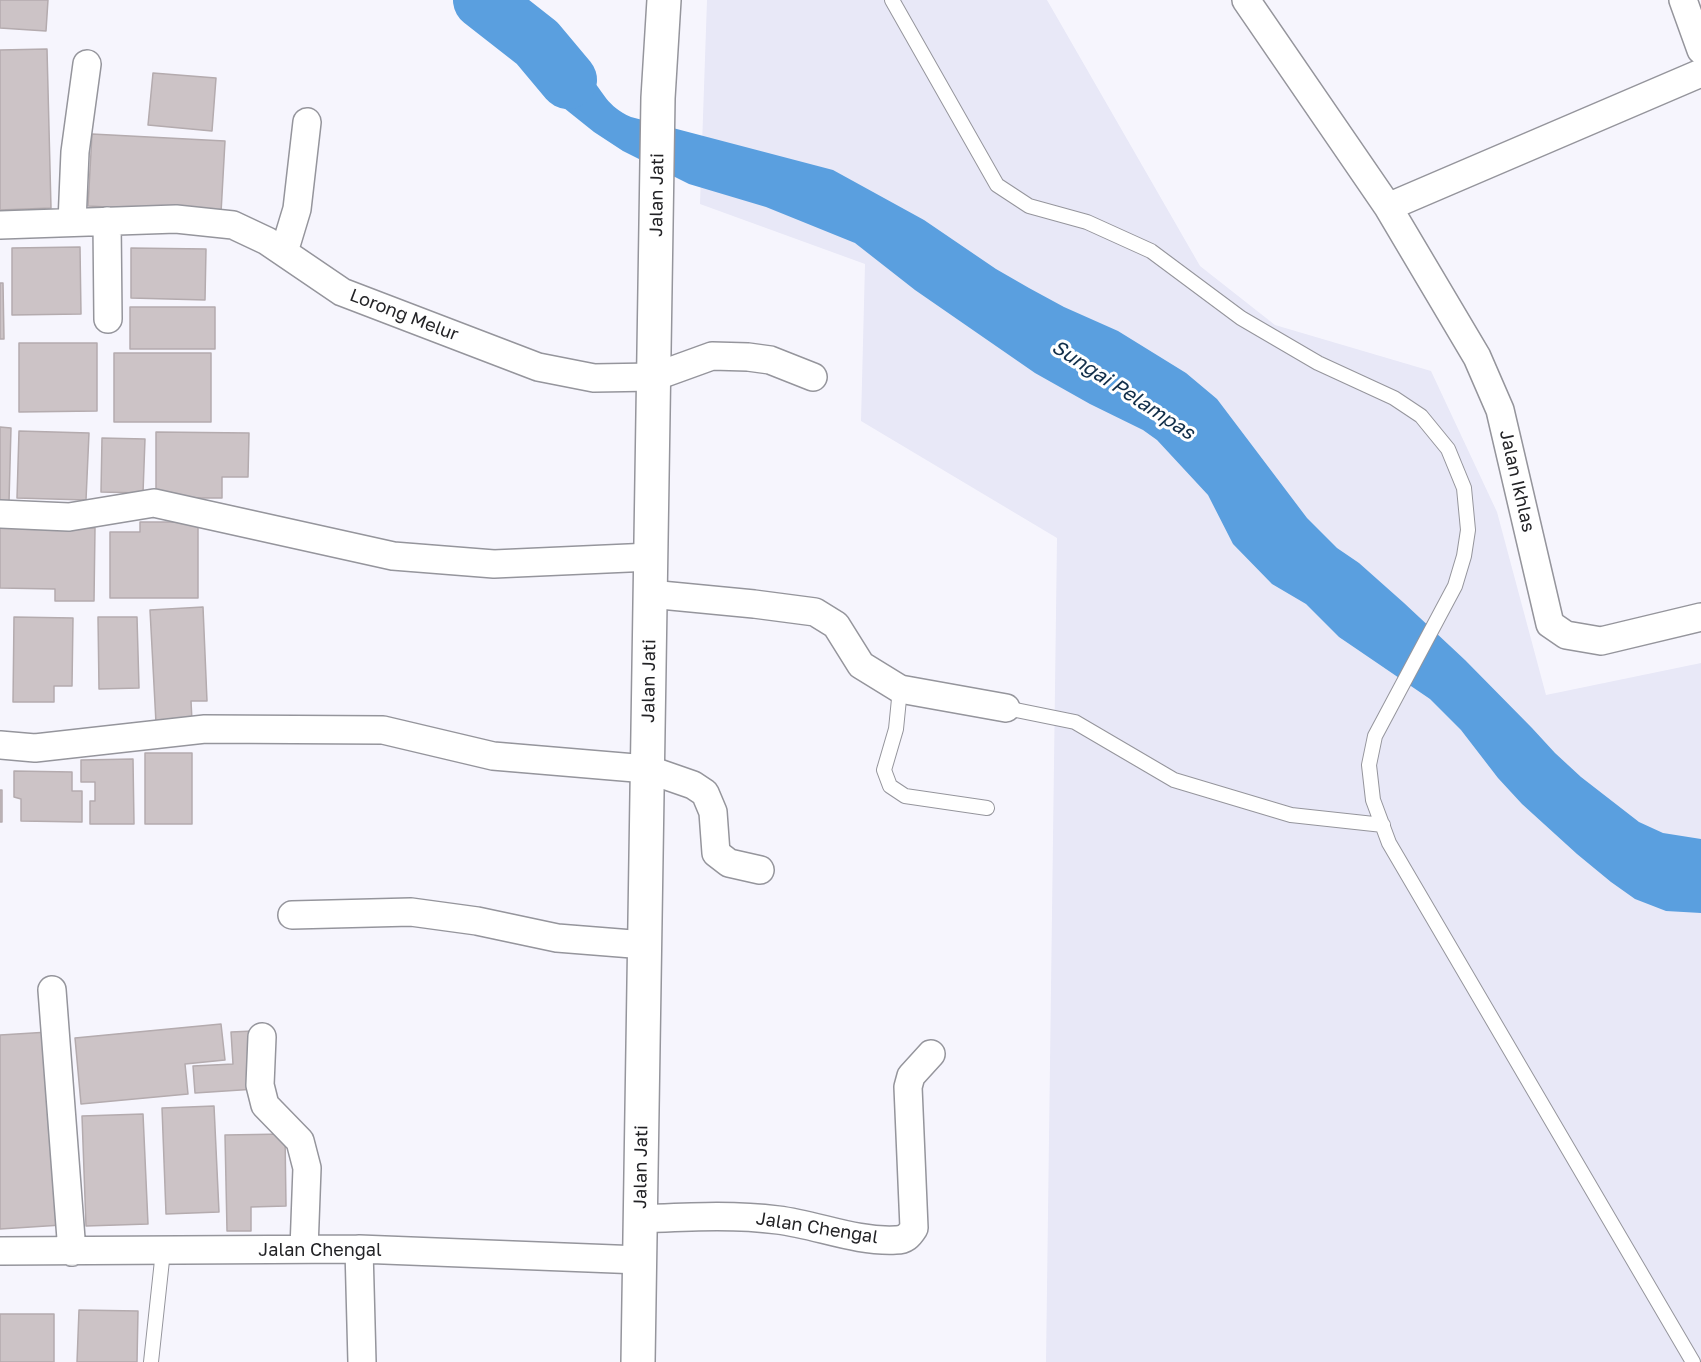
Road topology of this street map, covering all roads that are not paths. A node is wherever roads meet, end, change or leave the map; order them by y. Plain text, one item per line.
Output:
1 (664, 0) edge
2 (892, 0) edge
3 (1246, 0) edge
4 (1683, 0) edge
5 (1701, 50) edge
6 (87, 64) dead end
7 (1701, 73) edge
8 (307, 122) dead end
9 (1388, 207) junction
10 (106, 221) junction
11 (72, 222) junction
12 (0, 225) edge
13 (284, 252) junction
14 (108, 320) dead end
15 (654, 377) junction
16 (813, 377) dead end
17 (0, 514) edge
18 (651, 557) junction
19 (650, 594) junction
20 (1701, 617) edge
21 (900, 689) junction
22 (1006, 708) joint
23 (0, 745) edge
24 (647, 769) junction
25 (987, 808) dead end
26 (1383, 825) junction
27 (760, 870) dead end
28 (292, 915) dead end
29 (645, 945) junction
30 (52, 990) dead end
31 (262, 1037) dead end
32 (931, 1054) dead end
33 (640, 1219) junction
34 (359, 1249) junction
35 (304, 1250) junction
36 (0, 1251) edge
37 (163, 1251) junction
38 (72, 1252) junction
39 (640, 1260) junction
40 (152, 1362) edge
41 (362, 1362) edge
42 (638, 1362) edge
43 (1693, 1362) edge

1 - 15 street, Jalan Jati
2 - 26 lane
3 - 9 street, Jalan Ikhlas
4 - 5 street
6 - 11 street
7 - 9 street
8 - 13 street
9 - 20 street, Jalan Ikhlas
10 - 11 street, Lorong Melur
10 - 13 street, Lorong Melur
10 - 14 street
11 - 12 street, Lorong Melur
13 - 15 street, Lorong Melur
15 - 16 street, Lorong Melur
15 - 18 street, Jalan Jati
17 - 18 street
18 - 19 street, Jalan Jati
19 - 21 street
19 - 24 street, Jalan Jati
21 - 22 street
21 - 25 lane
22 - 26 lane
23 - 24 street
24 - 27 street
24 - 29 street, Jalan Jati
26 - 43 lane
28 - 29 street
29 - 33 street, Jalan Jati
30 - 38 street
31 - 35 street
32 - 33 street, Jalan Chengal
33 - 39 street, Jalan Jati
34 - 35 street, Jalan Chengal
34 - 39 street, Jalan Chengal
34 - 41 street
35 - 37 street, Jalan Chengal
36 - 38 street, Jalan Chengal
37 - 38 street, Jalan Chengal
37 - 40 lane
39 - 42 street, Jalan Jati

